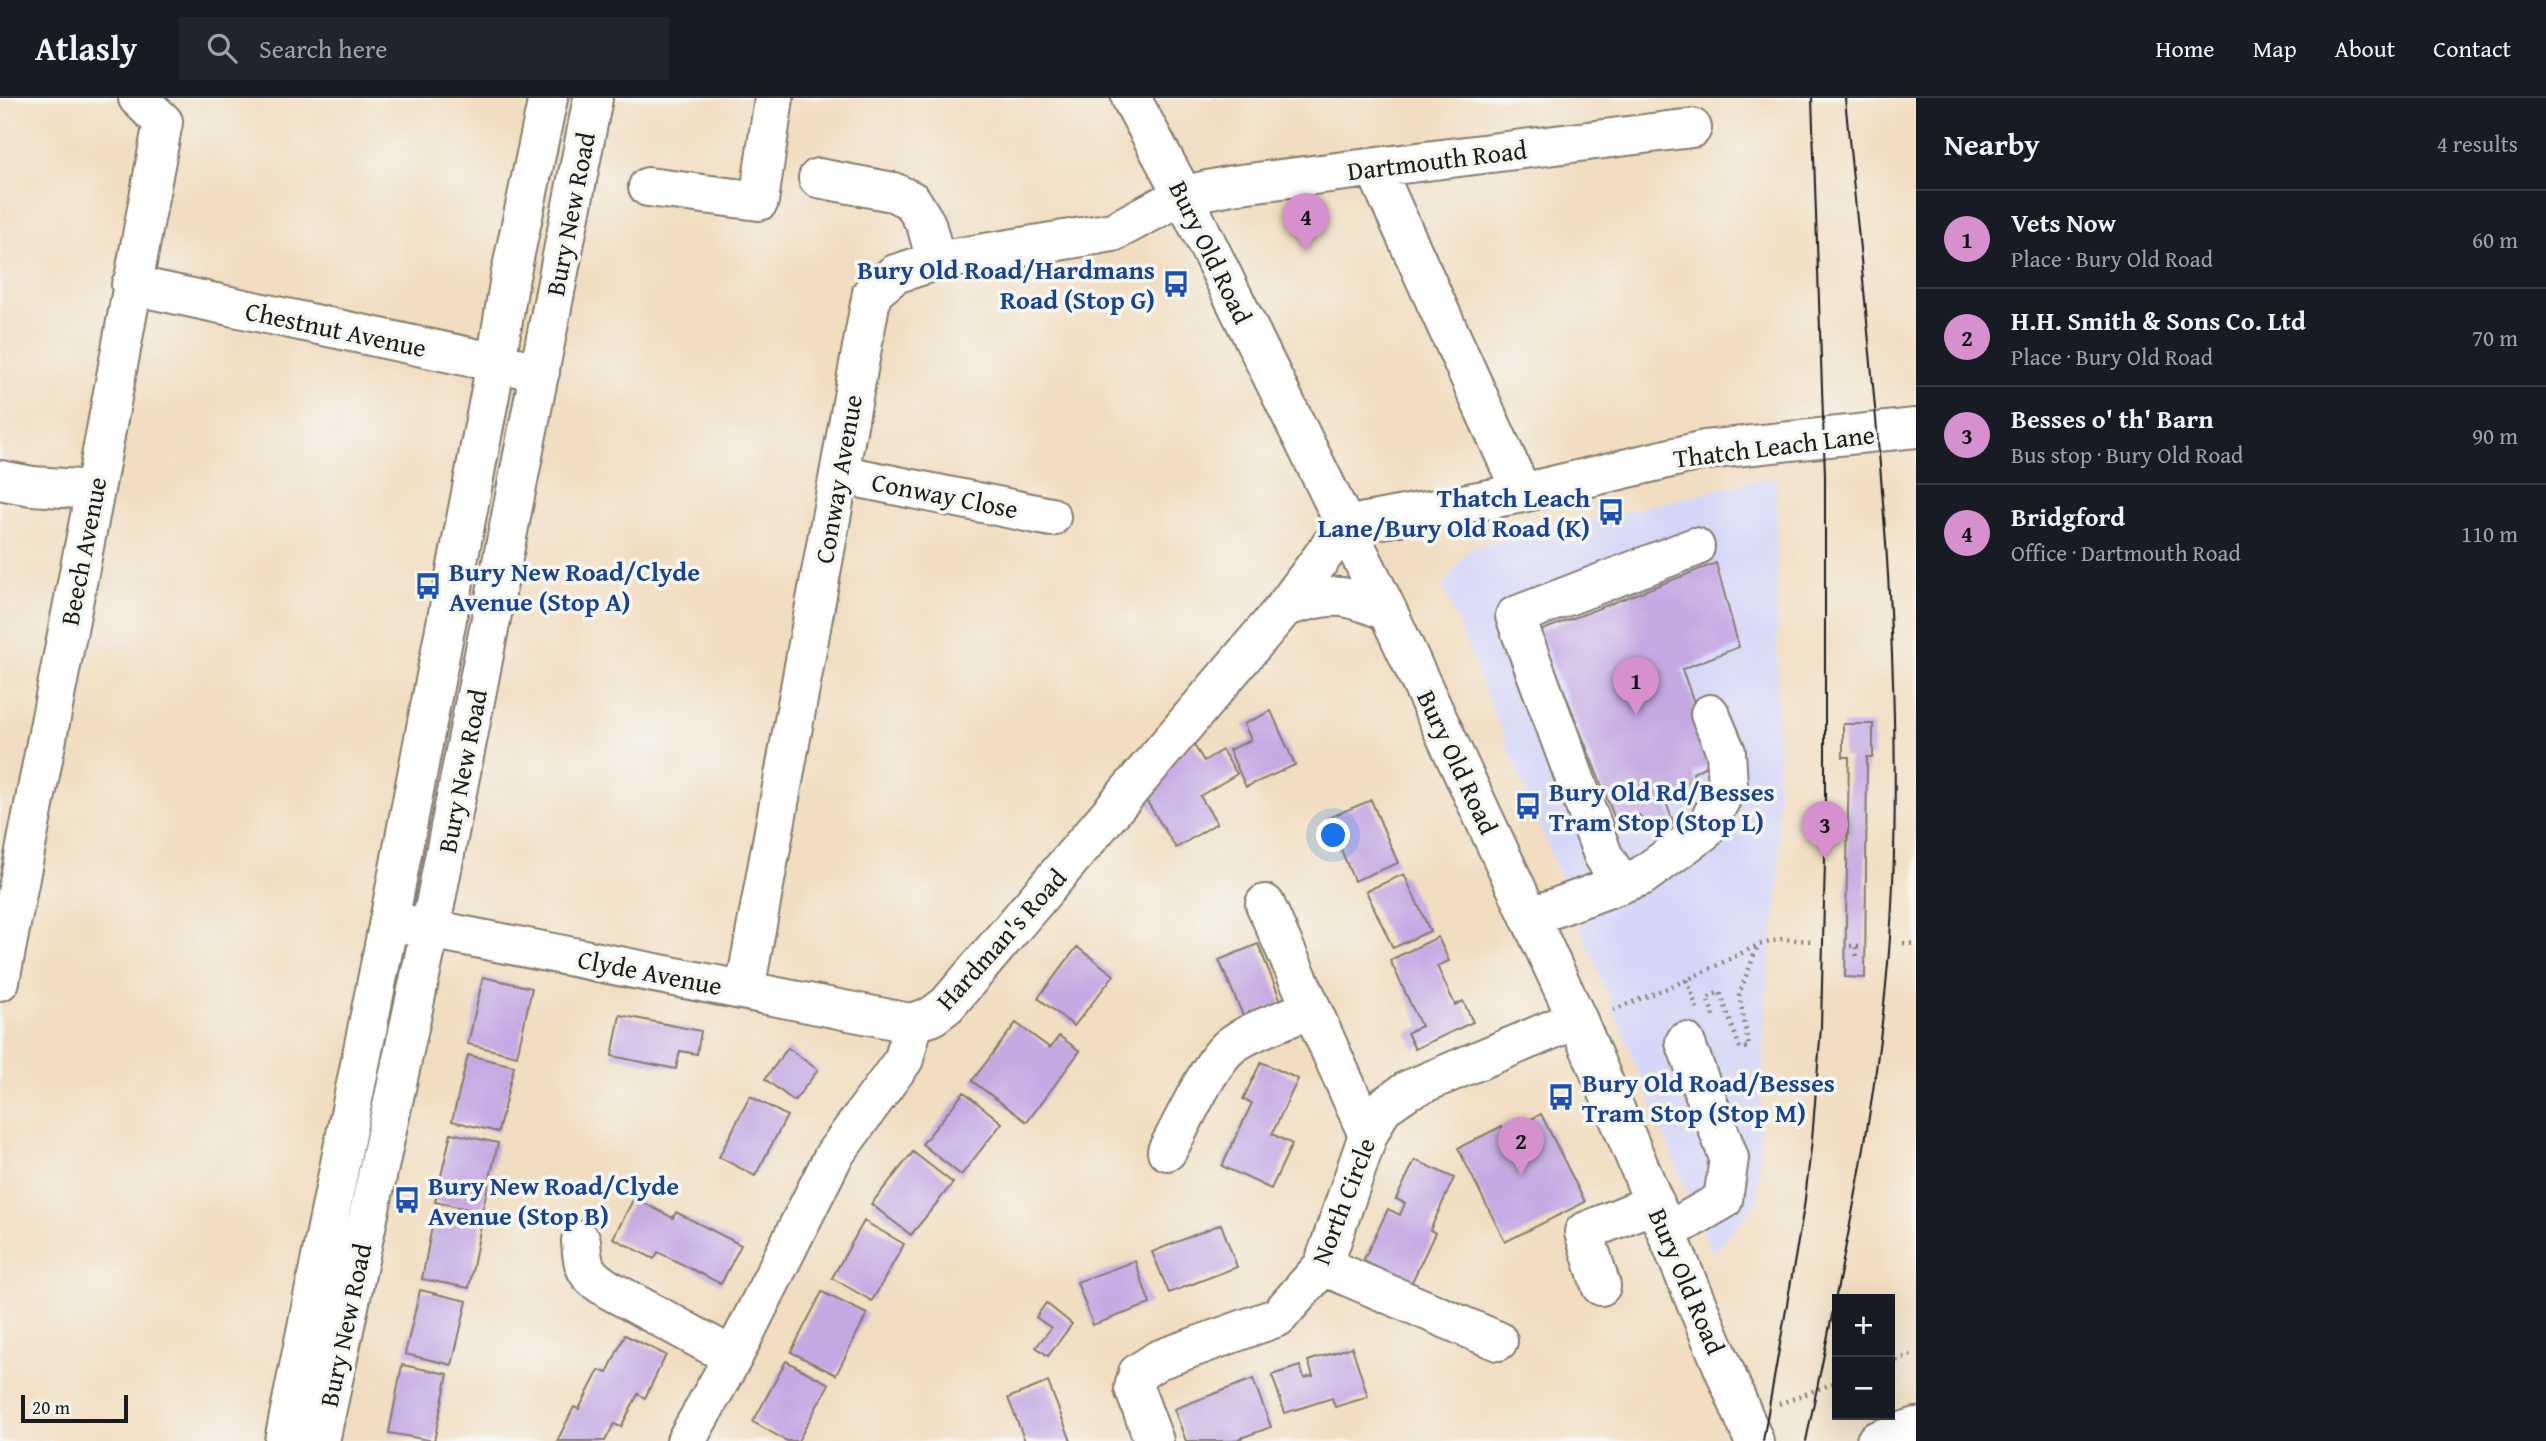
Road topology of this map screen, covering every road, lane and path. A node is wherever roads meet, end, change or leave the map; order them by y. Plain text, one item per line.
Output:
1 (548, 98) edge
2 (593, 98) edge
3 (774, 98) edge
4 (1131, 98) edge
5 (150, 110) edge
6 (1692, 128) dead end
7 (1375, 168) junction
8 (818, 178) dead end
9 (648, 187) dead end
10 (1183, 195) junction
11 (936, 261) junction
12 (131, 285) junction
13 (496, 363) junction
14 (540, 372) junction
15 (1916, 428) edge
16 (839, 474) junction
17 (0, 480) edge
18 (95, 490) junction
19 (1522, 493) junction
20 (1051, 517) dead end
21 (1345, 526) junction
22 (1695, 547) dead end
23 (1285, 607) junction
24 (1388, 612) junction
25 (1710, 714) dead end
26 (1621, 884) junction
27 (1265, 904) dead end
28 (1530, 917) junction
29 (389, 921) junction
30 (430, 930) junction
31 (1812, 941) dead end
32 (1903, 943) dead end
33 (1916, 944) edge
34 (1758, 945) junction
35 (1863, 946) dead end
36 (1857, 959) dead end
37 (0, 981) edge
38 (745, 990) junction
39 (1630, 1003) dead end
40 (1312, 1009) junction
41 (1577, 1018) junction
42 (911, 1023) junction
43 (1700, 1032) joint
44 (1368, 1135) junction
45 (1167, 1151) dead end
46 (1661, 1217) junction
47 (581, 1241) dead end
48 (1323, 1266) junction
49 (1601, 1286) dead end
50 (1498, 1341) dead end
51 (1916, 1353) edge
52 (733, 1357) junction
53 (1895, 1361) edge
54 (1832, 1385) edge
55 (1916, 1427) edge
56 (1749, 1429) edge
57 (284, 1441) edge
58 (320, 1441) edge
59 (685, 1441) edge
60 (1154, 1441) edge
61 (1876, 1441) edge

1 - 13 main road, Bury New Road
2 - 14 main road, Bury New Road
3 - 9 main road
4 - 10 main road, Bury Old Road
5 - 12 main road, Beech Avenue
6 - 7 main road, Dartmouth Road
7 - 10 main road, Dartmouth Road
7 - 19 main road
8 - 11 main road
10 - 11 main road, Conway Avenue
10 - 21 main road, Bury Old Road
11 - 16 main road, Conway Avenue
12 - 13 main road, Chestnut Avenue
12 - 18 main road, Beech Avenue
13 - 14 main road, Chestnut Avenue
13 - 29 main road, Bury New Road
14 - 30 main road, Bury New Road
15 - 19 main road, Thatch Leach Lane
16 - 20 main road, Conway Close
16 - 38 main road, Conway Avenue
17 - 18 main road
18 - 37 main road, Beech Avenue
19 - 21 main road, Thatch Leach Lane
21 - 23 main road, Hardman's Road
21 - 24 main road, Bury Old Road
22 - 26 main road
23 - 24 main road
23 - 42 main road, Hardman's Road
24 - 28 main road, Bury Old Road
25 - 26 main road
26 - 28 main road
27 - 40 main road
28 - 41 main road, Bury Old Road
29 - 30 main road, Clyde Avenue
29 - 57 main road, Bury New Road
30 - 38 main road, Clyde Avenue
30 - 58 main road, Bury New Road
31 - 34 path
32 - 33 path
34 - 39 path
34 - 43 path
35 - 36 path
38 - 42 main road, Clyde Avenue
40 - 44 main road
40 - 45 main road
41 - 44 main road, North Circle
41 - 46 main road, Bury Old Road
42 - 52 main road, Hardman's Road
43 - 46 main road
44 - 48 main road, North Circle
46 - 49 main road
46 - 56 main road, Bury Old Road
47 - 52 main road
48 - 50 main road
48 - 60 main road, North Circle
51 - 53 path
52 - 59 main road, Hardman's Road
54 - 56 path
55 - 61 main road

